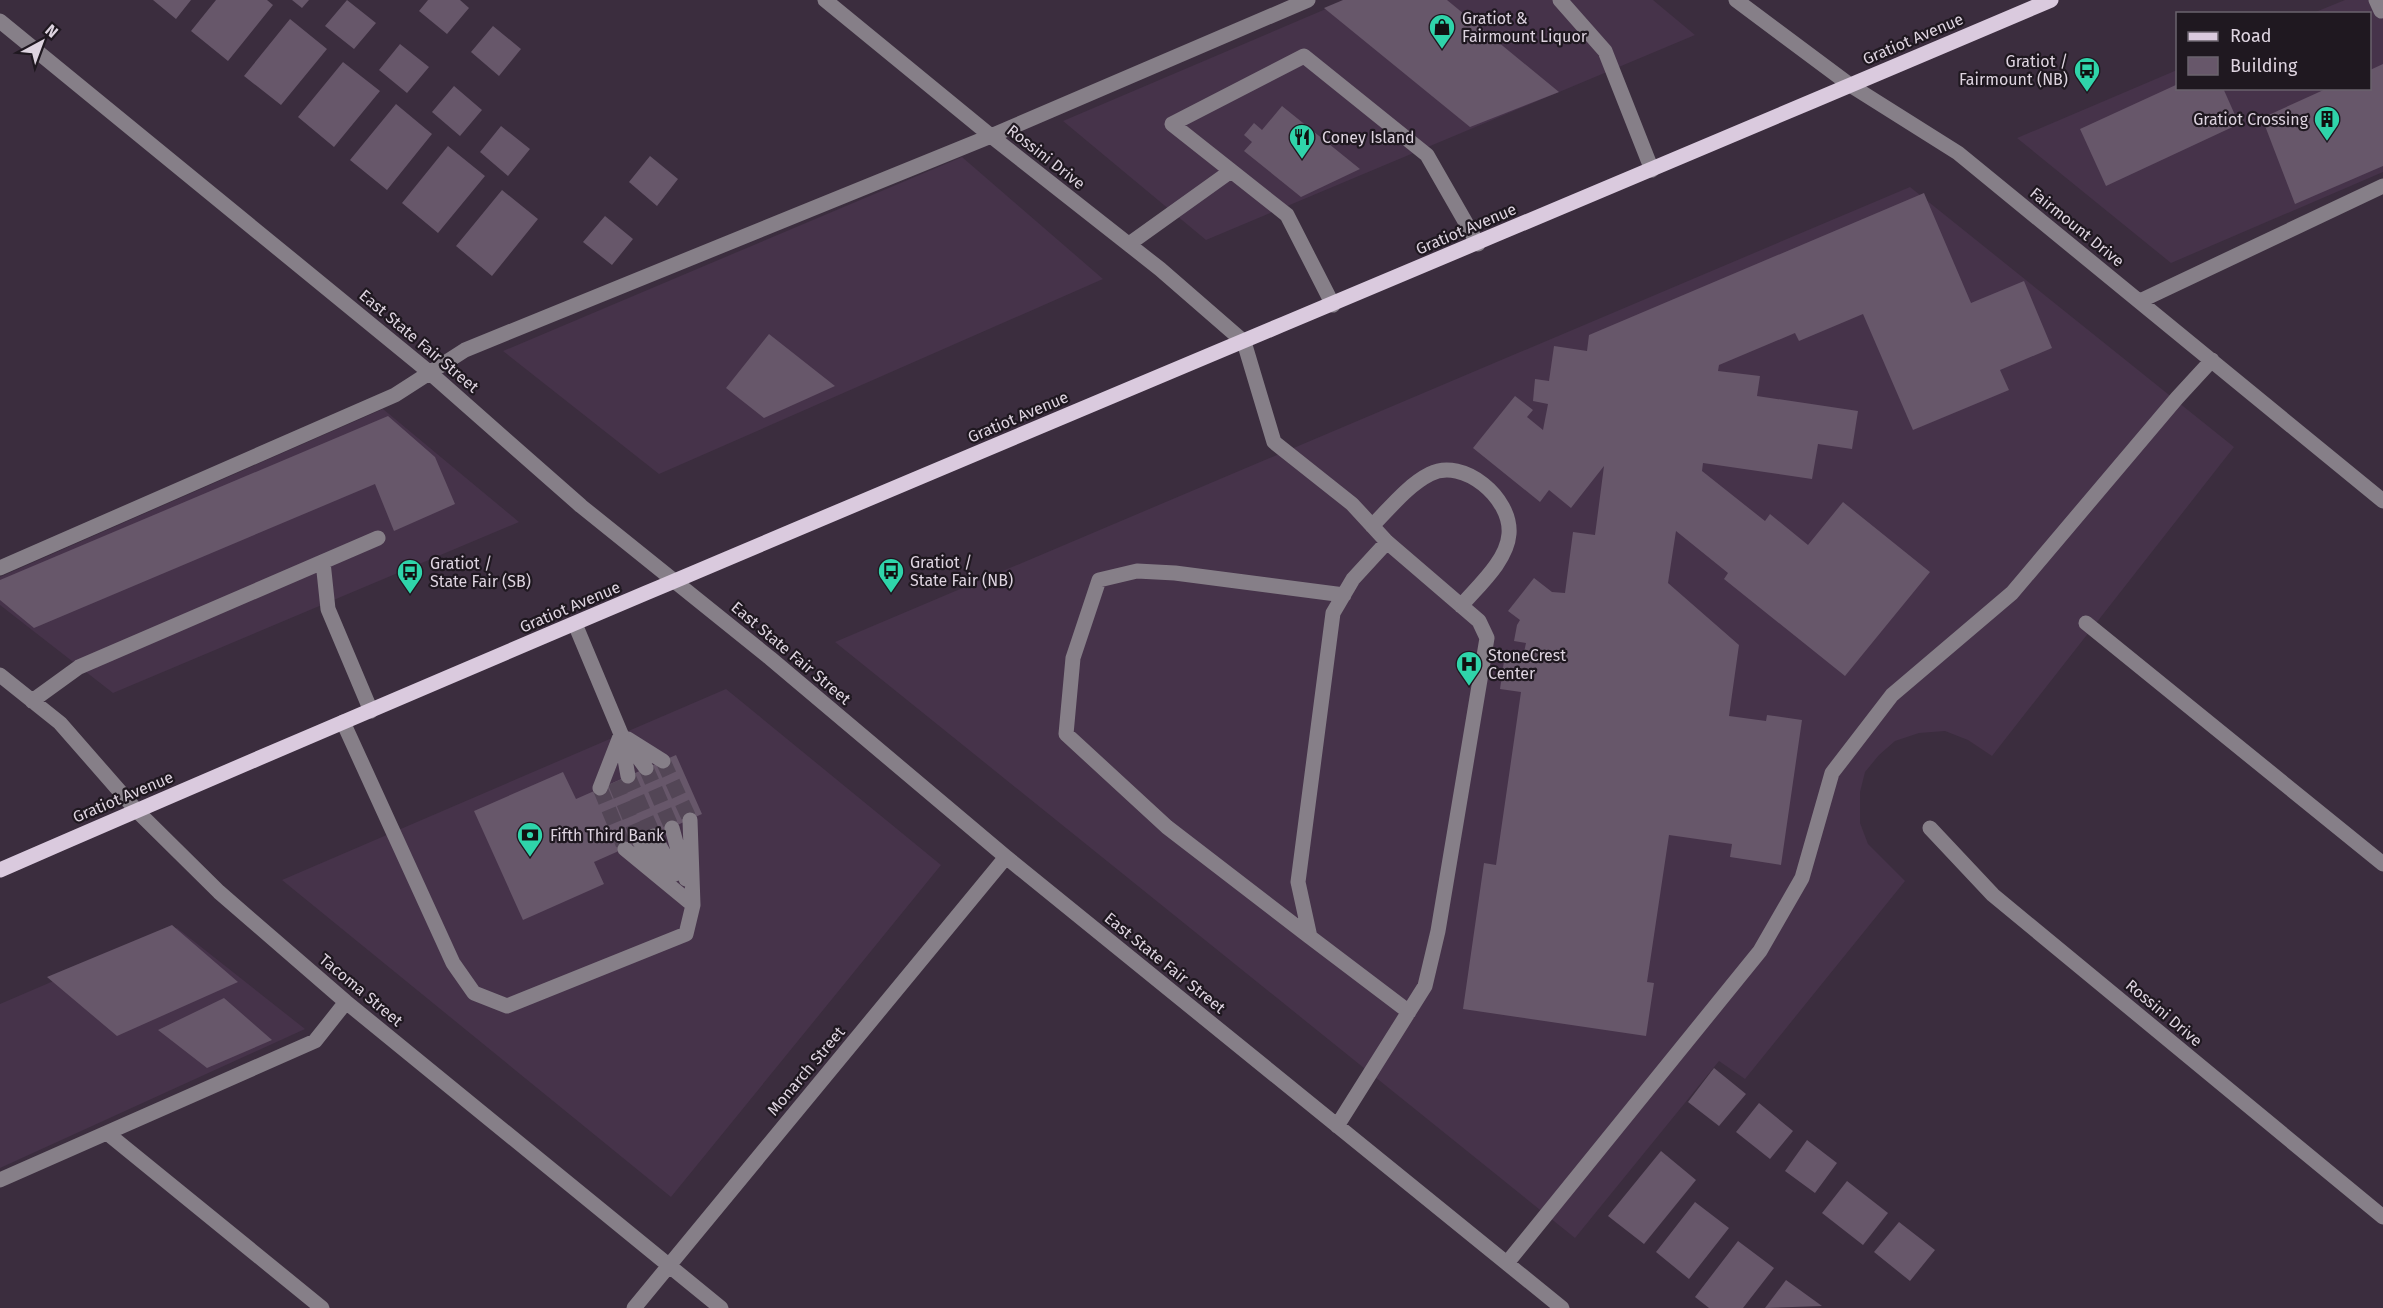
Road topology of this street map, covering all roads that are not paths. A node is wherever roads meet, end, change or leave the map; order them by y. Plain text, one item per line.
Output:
1 (825, 0) edge
2 (1560, 0) edge
3 (1736, 0) edge
4 (2051, 0) edge
5 (1300, 1) edge
6 (0, 21) edge
7 (1850, 85) junction
8 (991, 136) junction
9 (1653, 170) junction
10 (1231, 171) junction
11 (2383, 186) edge
12 (1128, 244) junction
13 (1478, 244) junction
14 (2140, 302) junction
15 (1333, 305) junction
16 (1244, 342) junction
17 (2212, 360) junction
18 (429, 372) junction
19 (2383, 501) edge
20 (1372, 526) junction
21 (378, 538) dead end
22 (1387, 542) junction
23 (323, 562) junction
24 (0, 568) edge
25 (675, 582) junction
26 (1344, 595) junction
27 (1461, 606) junction
28 (2086, 623) dead end
29 (575, 624) junction
30 (0, 675) edge
31 (32, 701) junction
32 (371, 711) junction
33 (343, 722) junction
34 (621, 734) junction
35 (663, 760) tunnel mouth
36 (646, 768) tunnel mouth
37 (137, 811) junction
38 (690, 820) tunnel mouth
39 (672, 828) tunnel mouth
40 (1930, 828) dead end
41 (654, 836) tunnel mouth
42 (640, 842) tunnel mouth
43 (625, 849) tunnel mouth
44 (1006, 857) junction
45 (2383, 864) edge
46 (0, 870) edge
47 (693, 905) junction
48 (1310, 937) junction
49 (346, 1002) junction
50 (1409, 1012) junction
51 (1337, 1126) junction
52 (107, 1133) junction
53 (0, 1180) edge
54 (2383, 1217) edge
55 (1507, 1263) junction
56 (669, 1265) junction
57 (322, 1308) edge
58 (634, 1308) edge
59 (721, 1308) edge
60 (1563, 1308) edge

1 - 8 street, Rossini Drive
2 - 9 street
3 - 7 street, Fairmount Drive
4 - 7 main road, Gratiot Avenue
5 - 8 street
6 - 18 street, East State Fair Street
7 - 9 main road, Gratiot Avenue
7 - 14 street, Fairmount Drive
8 - 12 street, Rossini Drive
8 - 18 street
9 - 13 main road, Gratiot Avenue
10 - 12 street
10 - 13 street
10 - 15 street
11 - 14 street
12 - 16 street, Rossini Drive
13 - 15 main road, Gratiot Avenue
14 - 17 street, Fairmount Drive
15 - 16 main road, Gratiot Avenue
16 - 20 street
16 - 25 main road, Gratiot Avenue
17 - 19 street, Fairmount Drive
17 - 55 street
18 - 24 street
18 - 25 street, East State Fair Street
20 - 22 street
20 - 27 street
21 - 23 street
22 - 26 street
22 - 27 street
23 - 31 street
23 - 32 street
25 - 29 main road, Gratiot Avenue
25 - 44 street, East State Fair Street
26 - 48 street
26 - 48 street
27 - 50 street
28 - 45 street
29 - 32 main road, Gratiot Avenue
29 - 34 street
30 - 31 street, Tacoma Street
31 - 37 street, Tacoma Street
32 - 33 main road, Gratiot Avenue
33 - 37 main road, Gratiot Avenue
33 - 47 street
34 - 34 street
34 - 35 street
34 - 36 street
37 - 46 main road, Gratiot Avenue
37 - 49 street, Tacoma Street
38 - 47 street
39 - 47 street
40 - 54 street, Rossini Drive
41 - 47 street
42 - 47 street
43 - 47 street
44 - 51 street, East State Fair Street
44 - 56 street, Monarch Street
48 - 50 street
49 - 52 street
49 - 56 street, Tacoma Street
50 - 51 street
51 - 55 street, East State Fair Street
52 - 53 street
52 - 57 street
55 - 60 street, East State Fair Street
56 - 58 street, Monarch Street
56 - 59 street, Tacoma Street

